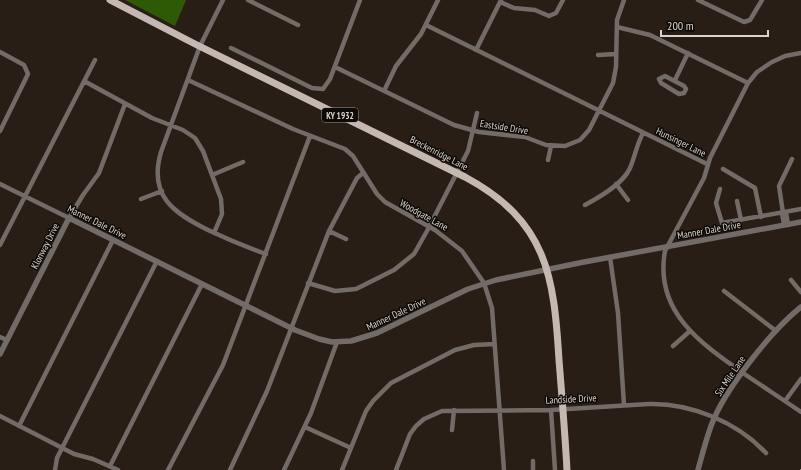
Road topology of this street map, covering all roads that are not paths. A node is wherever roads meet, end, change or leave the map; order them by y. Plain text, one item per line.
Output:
1 (110, 0) edge
2 (223, 0) edge
3 (248, 0) edge
4 (360, 0) edge
5 (438, 0) edge
6 (563, 0) edge
7 (624, 0) edge
8 (698, 0) edge
9 (762, 0) edge
10 (500, 1) edge
11 (298, 25) dead end
12 (426, 25) junction
13 (617, 27) junction
14 (200, 46) junction
15 (231, 48) dead end
16 (476, 50) junction
17 (0, 52) edge
18 (801, 53) edge
19 (598, 54) dead end
20 (616, 54) junction
21 (688, 54) junction
22 (95, 60) dead end
23 (335, 67) junction
24 (188, 80) junction
25 (675, 80) junction
26 (84, 81) junction
27 (748, 83) junction
28 (384, 91) junction
29 (125, 104) junction
30 (600, 111) junction
31 (477, 113) dead end
32 (171, 125) junction
33 (0, 131) edge
34 (474, 131) junction
35 (643, 133) junction
36 (310, 136) junction
37 (551, 146) junction
38 (792, 159) dead end
39 (548, 160) dead end
40 (243, 162) dead end
41 (707, 164) junction
42 (723, 169) dead end
43 (363, 173) junction
44 (457, 173) junction
45 (212, 175) junction
46 (0, 184) edge
47 (616, 184) junction
48 (720, 189) dead end
49 (162, 191) junction
50 (25, 196) junction
51 (141, 199) dead end
52 (628, 200) dead end
53 (737, 200) dead end
54 (584, 205) dead end
55 (801, 209) edge
56 (784, 213) junction
57 (761, 216) junction
58 (69, 218) junction
59 (741, 220) junction
60 (801, 222) edge
61 (786, 225) junction
62 (430, 226) junction
63 (329, 231) junction
64 (214, 233) junction
65 (346, 239) dead end
66 (113, 240) junction
67 (0, 245) edge
68 (667, 247) junction
69 (266, 254) junction
70 (610, 257) junction
71 (157, 261) junction
72 (548, 270) junction
73 (791, 280) dead end
74 (308, 283) junction
75 (484, 283) junction
76 (202, 284) junction
77 (724, 292) dead end
78 (801, 292) edge
79 (246, 305) junction
80 (801, 307) edge
81 (291, 328) junction
82 (690, 331) junction
83 (776, 331) junction
84 (0, 337) edge
85 (7, 340) junction
86 (338, 342) junction
87 (496, 344) junction
88 (673, 346) dead end
89 (0, 354) edge
90 (743, 373) junction
91 (801, 379) edge
92 (785, 402) junction
93 (624, 405) junction
94 (563, 408) junction
95 (454, 410) junction
96 (551, 410) junction
97 (500, 411) junction
98 (801, 412) edge
99 (0, 416) edge
100 (714, 419) junction
101 (19, 426) junction
102 (305, 427) junction
103 (452, 430) dead end
104 (62, 448) junction
105 (351, 448) junction
106 (766, 453) dead end
107 (533, 461) dead end
108 (110, 466) junction
109 (55, 470) edge
110 (118, 470) edge
111 (168, 470) edge
112 (230, 470) edge
113 (284, 470) edge
114 (342, 470) edge
115 (396, 470) edge
116 (504, 470) edge
117 (533, 470) edge
118 (555, 470) edge
119 (567, 470) edge
120 (698, 470) edge

1 - 14 main road, Breckenridge Lane / KY 1932
2 - 14 street
3 - 11 street
4 - 23 street
5 - 12 street
6 - 10 street
7 - 13 street, Eastside Drive
8 - 9 street
10 - 16 street
12 - 16 street, Hunsinger Lane
12 - 28 street
13 - 20 street, Eastside Drive
13 - 21 street
14 - 24 street
14 - 44 main road, Breckenridge Lane / KY 1932
15 - 23 street
16 - 30 street, Hunsinger Lane
17 - 33 street
18 - 27 street
19 - 20 street
20 - 30 street, Eastside Drive
21 - 25 street
21 - 27 street
22 - 26 street
23 - 28 street, Eastside Drive
24 - 32 street
24 - 36 street, Woodgate Lane
25 - 25 street
26 - 29 street
26 - 50 street
27 - 41 street
28 - 34 street, Eastside Drive
29 - 32 street
29 - 58 street, Klonway Drive
30 - 35 street, Hunsinger Lane
30 - 37 street, Eastside Drive
31 - 34 street
32 - 45 street
32 - 49 street
34 - 37 street, Eastside Drive
34 - 44 street
35 - 41 street, Hunsinger Lane
35 - 47 street
36 - 43 street, Woodgate Lane
36 - 69 street
37 - 39 street
38 - 56 street
40 - 45 street
41 - 68 street, Hunsinger Lane
42 - 57 street
43 - 62 street, Woodgate Lane
43 - 63 street
44 - 62 street
44 - 72 main road, Breckenridge Lane / KY 1932
45 - 64 street
46 - 50 street, Manner Dale Drive
47 - 52 street
47 - 54 street
48 - 59 street
49 - 51 street
49 - 64 street
50 - 58 street, Manner Dale Drive
50 - 67 street
53 - 59 street
55 - 56 street
56 - 57 street
56 - 61 street
57 - 59 street
58 - 66 street, Manner Dale Drive
58 - 85 street, Klonway Drive
60 - 61 street, Manner Dale Drive
61 - 68 street, Manner Dale Drive
62 - 74 street
62 - 75 street, Woodgate Lane
63 - 65 street
63 - 74 street
64 - 69 street
66 - 71 street, Manner Dale Drive
66 - 101 street
68 - 70 street, Manner Dale Drive
68 - 82 street, Hunsinger Lane
69 - 79 street
70 - 72 street, Manner Dale Drive
70 - 93 street
71 - 76 street, Manner Dale Drive
71 - 104 street
72 - 75 street, Manner Dale Drive
72 - 94 main road, Breckenridge Lane / KY 1932
73 - 78 street
74 - 81 street
75 - 86 street, Manner Dale Drive
75 - 87 street, Woodgate Lane
76 - 79 street, Manner Dale Drive
76 - 108 street
77 - 83 street
79 - 81 street, Manner Dale Drive
79 - 111 street
80 - 83 street, Six Mile Lane
81 - 86 street, Manner Dale Drive
81 - 112 street
82 - 88 street
82 - 90 street, Hunsinger Lane
83 - 90 street, Six Mile Lane
84 - 85 street
85 - 89 street, Klonway Drive
86 - 102 street
87 - 97 street, Woodgate Lane
87 - 105 street
90 - 92 street, Hunsinger Lane
90 - 100 street, Six Mile Lane
91 - 92 street
92 - 98 street, Hunsinger Lane
93 - 94 street, Landside Drive
93 - 100 street, Landside Drive
94 - 96 street, Landside Drive
94 - 119 main road, Breckenridge Lane / KY 1932
95 - 97 street, Landside Drive
95 - 103 street
95 - 115 street, Landside Drive
96 - 97 street, Landside Drive
96 - 118 street
97 - 116 street, Woodgate Lane
99 - 101 street
100 - 106 street, Landside Drive
100 - 120 street, Six Mile Lane
101 - 104 street
102 - 105 street
102 - 113 street
104 - 108 street
104 - 109 street
105 - 114 street
107 - 117 street
108 - 110 street

